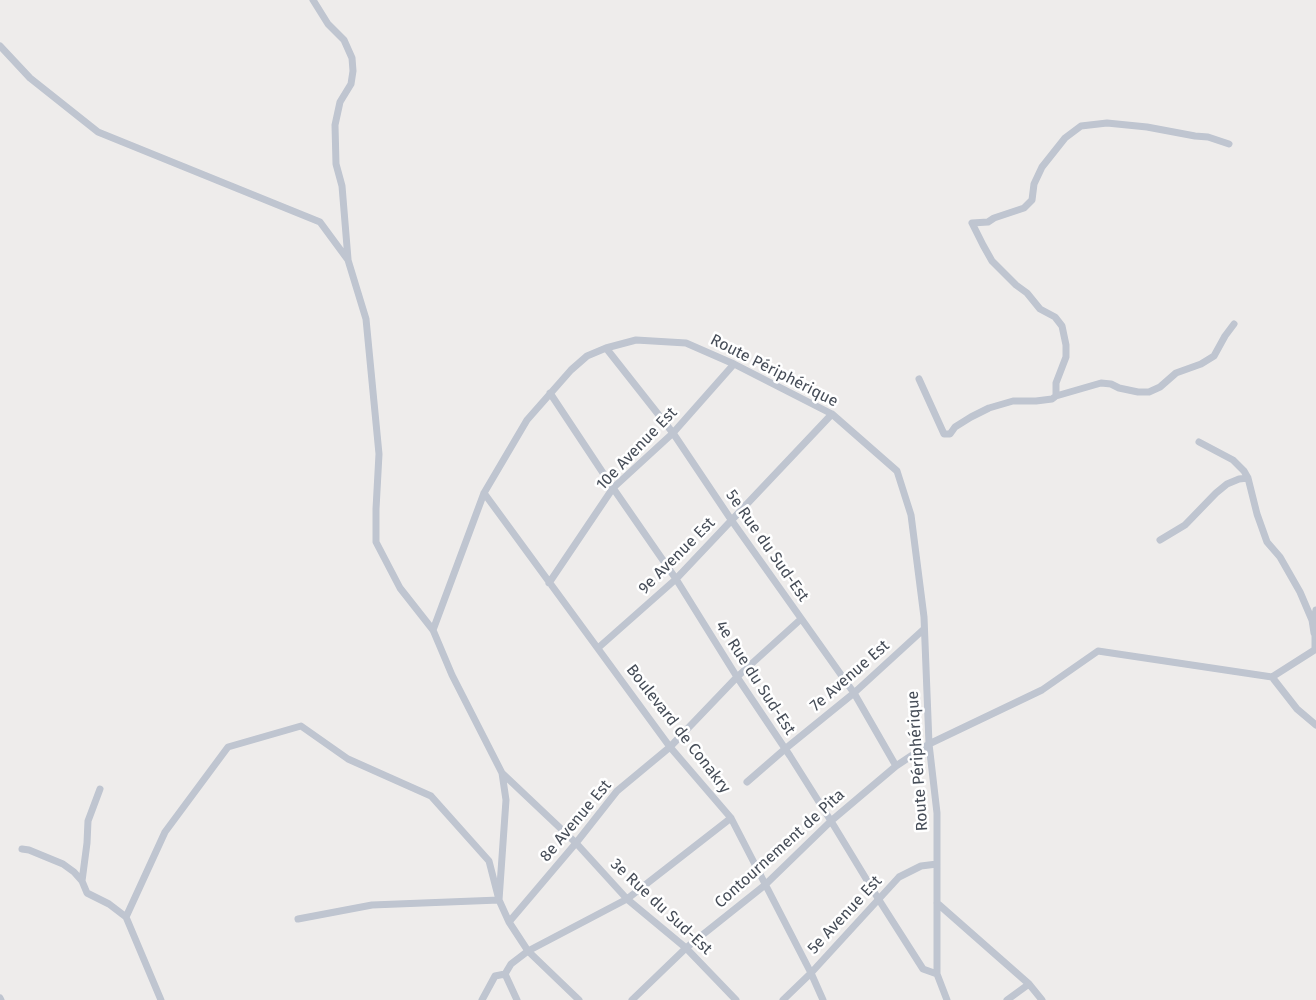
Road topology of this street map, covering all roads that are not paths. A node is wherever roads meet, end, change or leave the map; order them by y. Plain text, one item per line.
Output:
1 (314, 0) edge
2 (0, 46) edge
3 (1229, 144) dead end
4 (348, 260) junction
5 (1234, 324) dead end
6 (606, 348) junction
7 (734, 364) junction
8 (919, 379) dead end
9 (550, 393) junction
10 (1056, 396) junction
11 (832, 414) junction
12 (673, 433) junction
13 (1199, 442) dead end
14 (1248, 478) junction
15 (613, 488) junction
16 (484, 493) junction
17 (732, 521) junction
18 (1160, 540) dead end
19 (676, 579) junction
20 (549, 583) junction
21 (1316, 610) edge
22 (801, 618) junction
23 (924, 629) junction
24 (433, 630) junction
25 (1314, 633) junction
26 (598, 648) junction
27 (1316, 649) edge
28 (737, 677) junction
29 (1272, 677) junction
30 (854, 693) junction
31 (1316, 724) edge
32 (929, 744) junction
33 (670, 747) junction
34 (785, 749) junction
35 (896, 766) junction
36 (502, 772) junction
37 (747, 782) dead end
38 (100, 790) dead end
39 (731, 818) junction
40 (831, 821) junction
41 (576, 843) junction
42 (22, 849) dead end
43 (937, 864) junction
44 (82, 881) junction
45 (765, 885) junction
46 (627, 899) junction
47 (499, 900) junction
48 (879, 900) junction
49 (937, 903) junction
50 (126, 916) junction
51 (298, 920) dead end
52 (509, 922) junction
53 (686, 948) junction
54 (528, 951) junction
55 (811, 973) junction
56 (505, 974) junction
57 (937, 974) junction
58 (1029, 984) junction
59 (162, 1000) edge
60 (482, 1000) edge
61 (518, 1000) edge
62 (579, 1000) edge
63 (632, 1000) edge
64 (736, 1000) edge
65 (783, 1000) edge
66 (822, 1000) edge
67 (947, 1000) edge
68 (1007, 1000) edge
69 (1042, 1000) edge

1 - 4 street
2 - 4 street
3 - 10 street
4 - 24 street
5 - 10 street
6 - 7 street, Route Périphérique
6 - 9 street, Route Périphérique
6 - 12 street, 5e Rue du Sud-Est
7 - 11 street, Route Périphérique
7 - 12 street, 10e Avenue Est
8 - 10 street
9 - 15 street, 4e Rue du Sud-Est
9 - 16 street, Route Périphérique
11 - 17 street, 9e Avenue Est
11 - 23 street, Route Périphérique
12 - 15 street, 10e Avenue Est
12 - 17 street, 5e Rue du Sud-Est
13 - 14 street
14 - 18 street
14 - 25 street
15 - 19 street, 4e Rue du Sud-Est
15 - 20 street, 10e Avenue Est
16 - 20 street, Boulevard de Conakry
16 - 24 street, Route Périphérique
17 - 19 street, 9e Avenue Est
17 - 22 street, 5e Rue du Sud-Est
19 - 26 street, 9e Avenue Est
19 - 28 street, 4e Rue du Sud-Est
20 - 26 street, Boulevard de Conakry
21 - 25 street
22 - 28 street, 8e Avenue Est
22 - 30 street, 5e Rue du Sud-Est
23 - 30 street, 7e Avenue Est
23 - 32 street, Route Périphérique
24 - 36 street
25 - 27 street
26 - 33 street, Boulevard de Conakry
27 - 29 street
28 - 33 street, 8e Avenue Est
28 - 34 street, 4e Rue du Sud-Est
29 - 31 street
29 - 32 street, Contournement de Pita
30 - 34 street, 7e Avenue Est
30 - 35 street, 5e Rue du Sud-Est
32 - 35 street, Contournement de Pita
32 - 43 street, Route Périphérique
33 - 39 street, Boulevard de Conakry
33 - 41 street, 8e Avenue Est
34 - 37 street, 7e Avenue Est
34 - 40 street, 4e Rue du Sud-Est
35 - 40 street, Contournement de Pita
36 - 41 street, 3e Rue du Sud-Est
36 - 47 street
38 - 44 street
39 - 45 street, Boulevard de Conakry
39 - 46 street
40 - 45 street, Contournement de Pita
40 - 48 street, 4e Rue du Sud-Est
41 - 46 street, 3e Rue du Sud-Est
41 - 52 street, 8e Avenue Est
42 - 44 street
43 - 48 street, 5e Avenue Est
43 - 49 street, Route Périphérique
44 - 50 street
45 - 53 street, Contournement de Pita
45 - 55 street, Boulevard de Conakry
46 - 53 street, 3e Rue du Sud-Est
46 - 54 street
47 - 50 street
47 - 51 street
47 - 52 street
48 - 55 street, 5e Avenue Est
48 - 57 street, 4e Rue du Sud-Est
49 - 57 street, Route Périphérique
49 - 58 street
50 - 59 street
52 - 54 street
53 - 63 street, Contournement de Pita
53 - 64 street, 3e Rue du Sud-Est
54 - 56 street
54 - 62 street
55 - 65 street, 5e Avenue Est
55 - 66 street, Boulevard de Conakry
56 - 60 street
56 - 61 street
57 - 67 street, Route Périphérique
58 - 68 street
58 - 69 street

